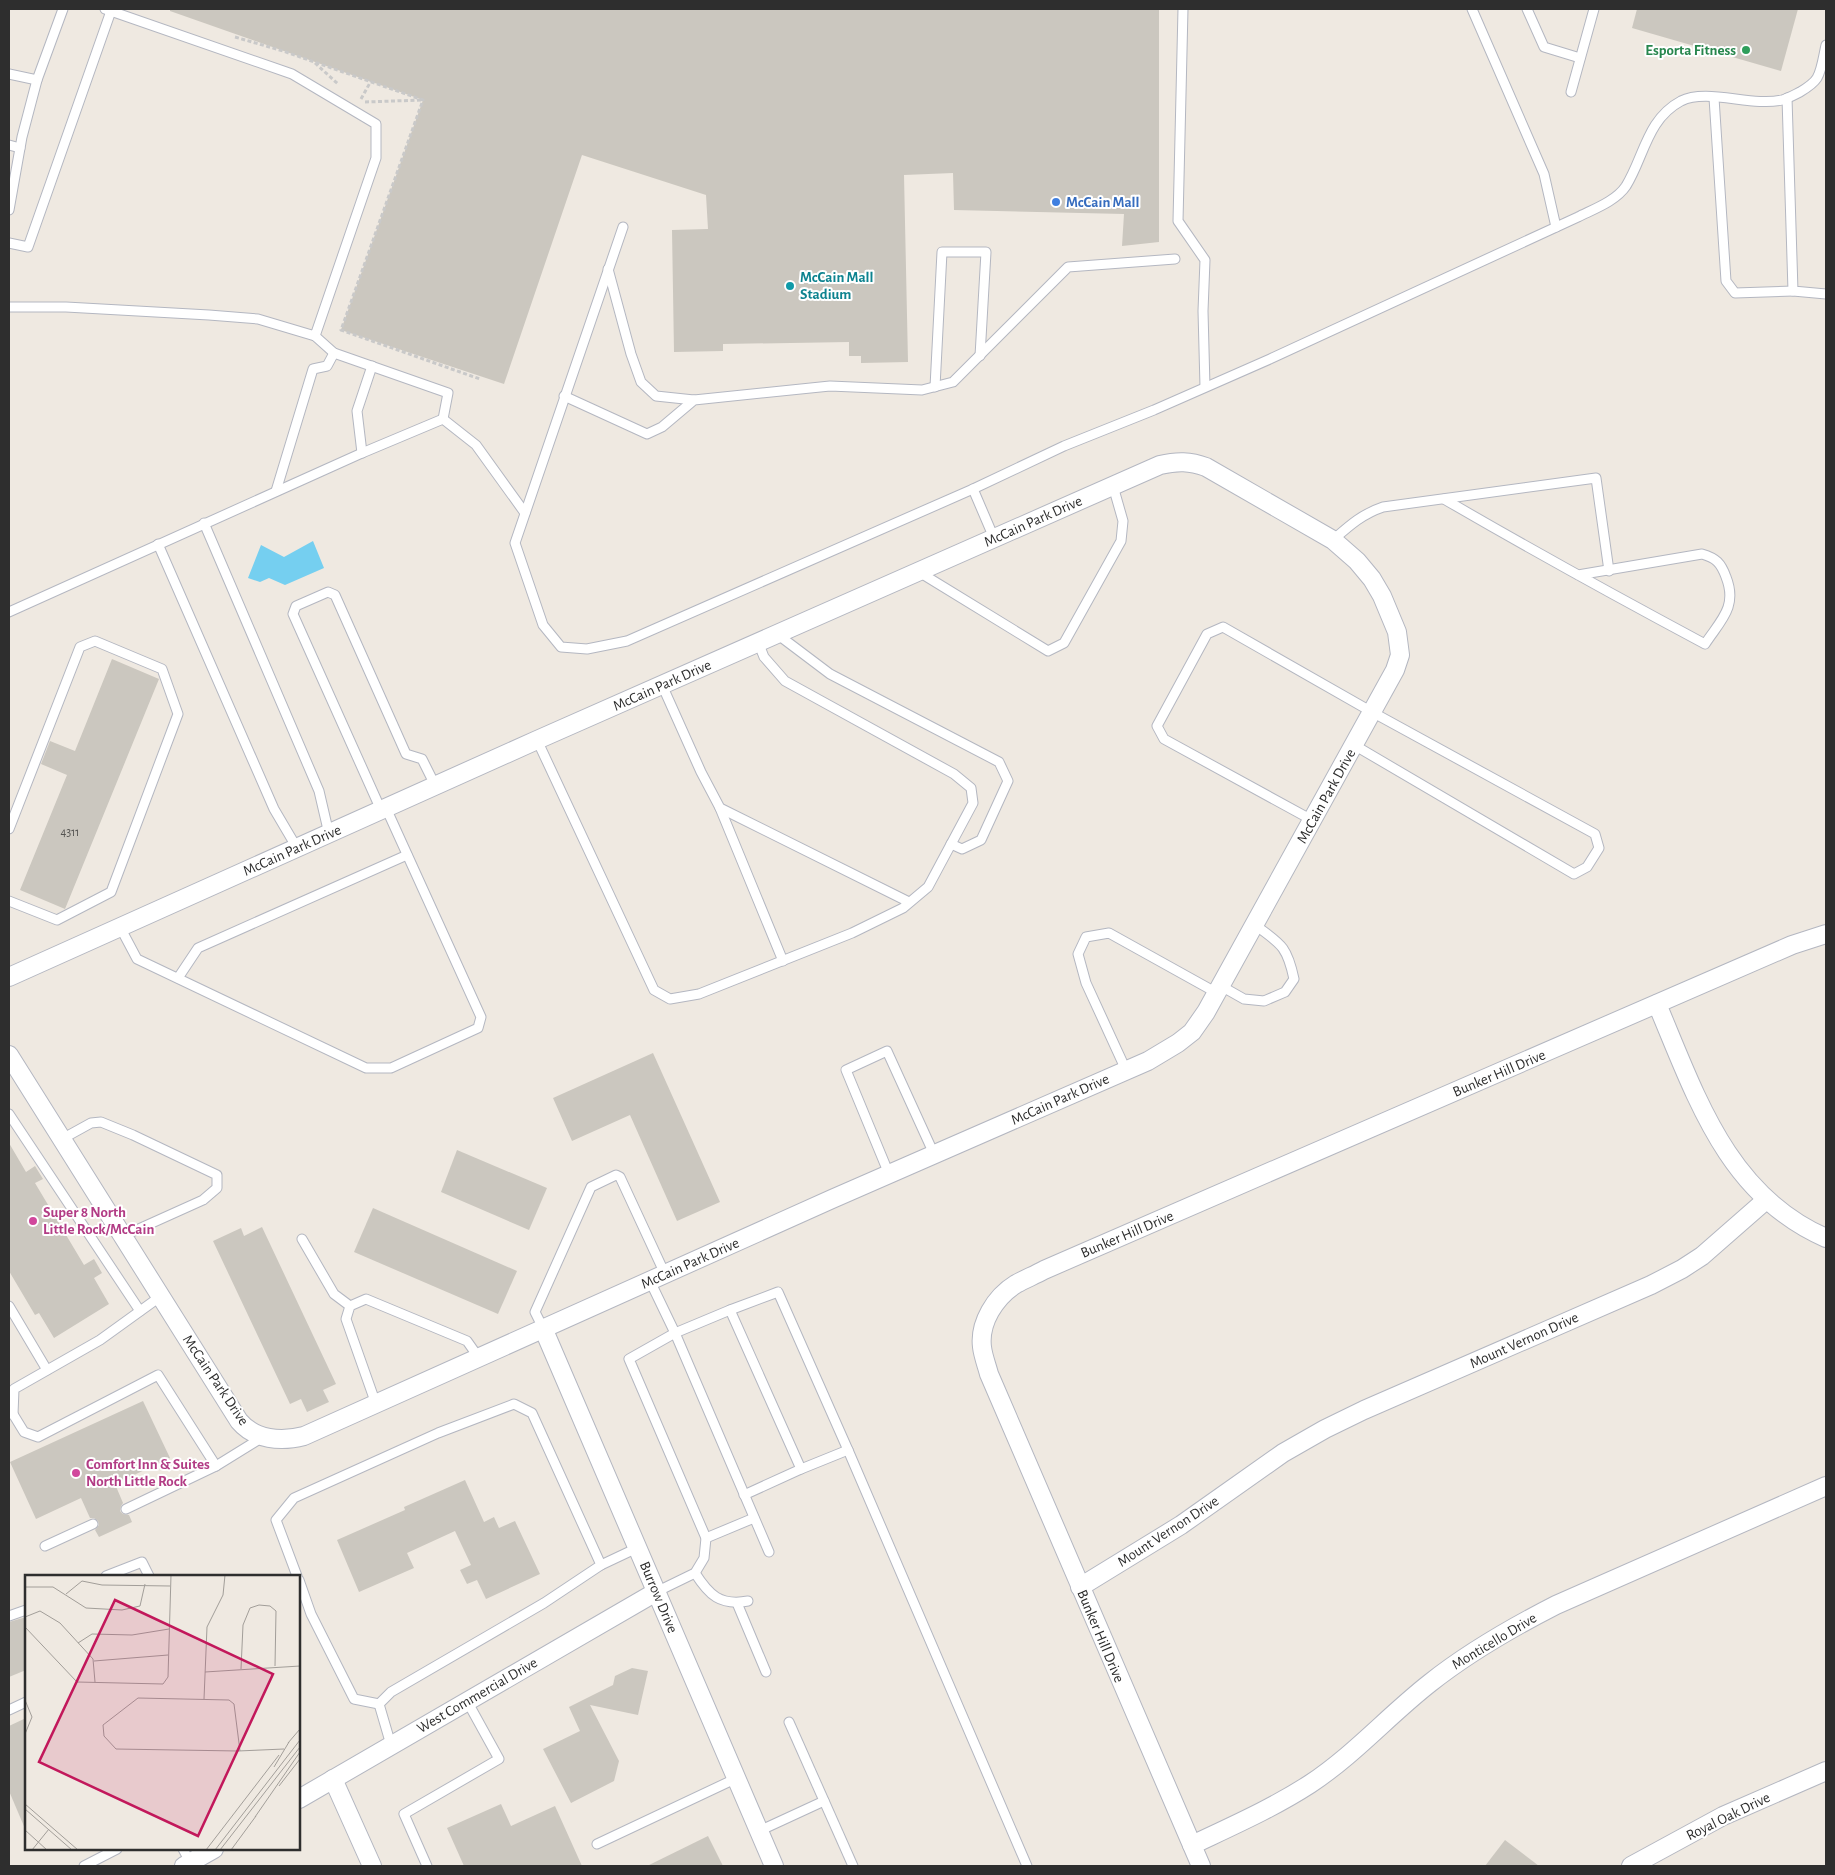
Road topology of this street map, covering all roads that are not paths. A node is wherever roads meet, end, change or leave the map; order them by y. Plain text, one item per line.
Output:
1 (63, 9) edge
2 (1183, 9) edge
3 (1472, 9) edge
4 (1527, 9) edge
5 (1594, 9) edge
6 (108, 10) edge
7 (1826, 45) edge
8 (1580, 58) junction
9 (9, 74) edge
10 (1822, 79) edge
11 (37, 80) junction
12 (1571, 92) dead end
13 (1714, 98) junction
14 (1787, 98) junction
15 (9, 145) edge
16 (20, 148) junction
17 (9, 210) edge
18 (622, 226) dead end
19 (1556, 227) junction
20 (9, 242) edge
21 (1175, 259) dead end
22 (608, 268) junction
23 (1793, 291) junction
24 (1826, 294) edge
25 (9, 307) edge
26 (315, 336) junction
27 (334, 354) junction
28 (980, 356) junction
29 (372, 366) junction
30 (935, 387) junction
31 (1205, 387) junction
32 (564, 396) junction
33 (694, 400) junction
34 (443, 419) junction
35 (362, 453) junction
36 (1112, 486) junction
37 (973, 489) junction
38 (276, 491) junction
39 (1444, 499) junction
40 (525, 513) junction
41 (204, 523) junction
42 (994, 538) junction
43 (1333, 540) junction
44 (158, 544) junction
45 (1609, 570) junction
46 (919, 571) junction
47 (1578, 575) junction
48 (9, 612) edge
49 (777, 634) junction
50 (758, 642) junction
51 (662, 685) junction
52 (1372, 712) junction
53 (537, 740) junction
54 (1354, 745) junction
55 (435, 786) junction
56 (720, 808) junction
57 (384, 809) junction
58 (1312, 820) junction
59 (9, 829) edge
60 (329, 834) junction
61 (951, 844) junction
62 (296, 848) junction
63 (407, 855) junction
64 (9, 900) edge
65 (909, 902) junction
66 (1255, 924) junction
67 (120, 927) junction
68 (1826, 934) edge
69 (783, 961) junction
70 (9, 977) edge
71 (178, 978) junction
72 (1219, 990) junction
73 (1657, 1004) junction
74 (10, 1058) edge
75 (1126, 1070) junction
76 (9, 1114) edge
77 (62, 1139) junction
78 (934, 1154) junction
79 (889, 1174) junction
80 (1766, 1200) junction
81 (123, 1236) junction
82 (1826, 1238) edge
83 (302, 1239) dead end
84 (658, 1277) junction
85 (161, 1296) junction
86 (9, 1306) edge
87 (350, 1306) junction
88 (730, 1310) junction
89 (140, 1311) junction
90 (543, 1328) junction
91 (675, 1333) junction
92 (479, 1358) junction
93 (47, 1370) junction
94 (376, 1404) junction
95 (11, 1414) edge
96 (263, 1436) junction
97 (848, 1450) junction
98 (216, 1466) junction
99 (801, 1469) junction
100 (1826, 1486) edge
101 (744, 1495) junction
102 (126, 1509) dead end
103 (754, 1518) junction
104 (93, 1524) dead end
105 (706, 1538) junction
106 (45, 1546) dead end
107 (638, 1548) junction
108 (768, 1552) dead end
109 (601, 1566) junction
110 (695, 1573) junction
111 (109, 1575) edge
112 (148, 1575) edge
113 (297, 1575) edge
114 (300, 1583) edge
115 (1080, 1587) junction
116 (656, 1592) junction
117 (748, 1601) dead end
118 (737, 1603) junction
119 (25, 1610) edge
120 (9, 1616) edge
121 (766, 1672) dead end
122 (467, 1701) junction
123 (25, 1702) edge
124 (379, 1704) junction
125 (9, 1710) edge
126 (789, 1722) dead end
127 (391, 1745) junction
128 (1826, 1771) edge
129 (736, 1778) junction
130 (333, 1779) junction
131 (300, 1798) edge
132 (824, 1801) junction
133 (759, 1831) junction
134 (597, 1844) dead end
135 (1192, 1845) junction
136 (115, 1850) edge
137 (212, 1850) edge
138 (188, 1861) edge
139 (84, 1866) edge
140 (372, 1866) edge
141 (427, 1866) edge
142 (774, 1866) edge
143 (853, 1866) edge
144 (1027, 1866) edge
145 (1201, 1866) edge
146 (1631, 1866) edge

1 - 11 lane
2 - 31 lane
3 - 19 lane
4 - 8 lane
5 - 8 lane
6 - 20 lane
6 - 26 lane
7 - 10 lane
8 - 12 lane
9 - 11 lane
10 - 14 lane
11 - 16 lane
13 - 14 lane
13 - 19 lane
13 - 23 lane
14 - 23 lane
15 - 16 lane
16 - 17 lane
18 - 22 lane
19 - 31 lane
21 - 28 lane
22 - 32 lane
22 - 33 lane
23 - 24 lane
25 - 26 lane
26 - 27 lane
27 - 29 lane
27 - 38 lane
28 - 30 lane
28 - 30 lane
29 - 34 lane
29 - 35 lane
30 - 33 lane
31 - 37 lane
32 - 33 lane
32 - 40 lane
34 - 35 lane
34 - 40 lane
35 - 38 lane
36 - 42 street, McCain Park Drive
36 - 43 street, McCain Park Drive
36 - 46 lane
37 - 40 lane
37 - 42 lane
38 - 41 lane
39 - 43 lane
39 - 45 lane
39 - 47 lane
41 - 44 lane
41 - 60 lane
42 - 46 street, McCain Park Drive
43 - 52 street, McCain Park Drive
44 - 48 lane
44 - 62 lane
45 - 47 lane
45 - 47 lane
46 - 49 street, McCain Park Drive
49 - 50 street, McCain Park Drive
49 - 61 lane
50 - 51 street, McCain Park Drive
50 - 61 lane
51 - 53 street, McCain Park Drive
51 - 56 lane
52 - 54 street, McCain Park Drive
52 - 54 lane
52 - 58 lane
53 - 55 street, McCain Park Drive
53 - 69 lane
54 - 58 street, McCain Park Drive
55 - 57 street, McCain Park Drive
55 - 57 lane
56 - 65 lane
56 - 69 lane
57 - 60 street, McCain Park Drive
57 - 63 lane
58 - 66 street, McCain Park Drive
59 - 64 lane
60 - 62 street, McCain Park Drive
61 - 65 lane
62 - 67 street, McCain Park Drive
63 - 71 lane
63 - 71 lane
65 - 69 lane
66 - 72 street, McCain Park Drive
66 - 72 lane
67 - 70 street, McCain Park Drive
67 - 71 lane
68 - 73 street, Bunker Hill Drive
72 - 75 street, McCain Park Drive
72 - 75 lane
73 - 80 street
73 - 115 street, Bunker Hill Drive
74 - 77 street, McCain Park Drive
75 - 78 street, McCain Park Drive
76 - 89 lane
77 - 81 street, McCain Park Drive
77 - 81 lane
78 - 79 street, McCain Park Drive
78 - 79 lane
79 - 84 street, McCain Park Drive
80 - 82 street
80 - 115 street, Mount Vernon Drive
81 - 85 street, McCain Park Drive
83 - 87 lane
84 - 90 street, McCain Park Drive
84 - 90 lane
84 - 91 lane
85 - 89 lane
85 - 96 street, McCain Park Drive
86 - 93 lane
87 - 92 lane
87 - 94 lane
88 - 91 lane
88 - 97 lane
88 - 99 lane
89 - 93 lane
90 - 92 street, McCain Park Drive
90 - 107 street, Burrow Drive
91 - 101 lane
91 - 105 lane
92 - 94 street, McCain Park Drive
93 - 95 lane
94 - 96 street, McCain Park Drive
95 - 98 lane
96 - 98 lane
97 - 99 lane
97 - 144 lane
98 - 102 lane
99 - 101 lane
100 - 135 street, Monticello Drive
101 - 103 lane
103 - 105 lane
103 - 108 lane
104 - 106 lane
105 - 110 lane
107 - 109 lane
107 - 116 street, Burrow Drive
109 - 113 lane
109 - 124 lane
110 - 116 lane
110 - 118 lane
111 - 112 lane
114 - 124 lane
115 - 135 street, Bunker Hill Drive
116 - 122 street, West Commercial Drive
116 - 129 street, Burrow Drive
117 - 118 lane
118 - 121 lane
119 - 120 lane
122 - 127 street, West Commercial Drive
122 - 141 lane
123 - 125 lane
124 - 127 lane
126 - 132 lane
127 - 130 street, West Commercial Drive
128 - 146 street, Royal Oak Drive
129 - 133 street, Burrow Drive
129 - 134 lane
130 - 131 street, West Commercial Drive
130 - 140 street
132 - 133 lane
132 - 143 lane
133 - 142 street, Burrow Drive
135 - 145 street, Bunker Hill Drive
136 - 139 lane
137 - 138 street

